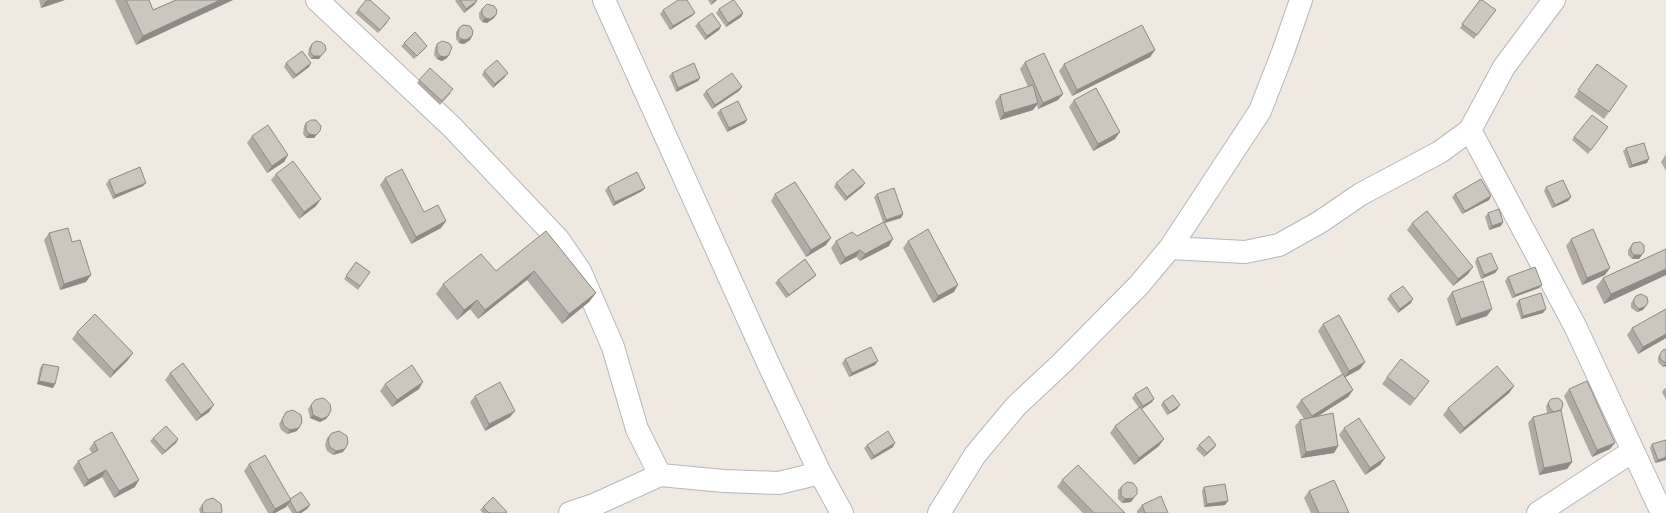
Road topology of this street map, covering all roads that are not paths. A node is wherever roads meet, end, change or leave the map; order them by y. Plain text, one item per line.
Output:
1 (317, 0) edge
2 (604, 0) edge
3 (1301, 0) edge
4 (1554, 0) edge
5 (1470, 130) junction
6 (1170, 248) junction
7 (1633, 451) junction
8 (820, 473) junction
9 (660, 475) junction
10 (570, 513) edge
11 (842, 513) edge
12 (939, 513) edge
13 (1538, 513) edge
14 (1662, 513) edge

1 - 9 street
2 - 8 street
3 - 6 street
4 - 5 street
5 - 6 street
5 - 7 street
6 - 12 street
7 - 13 street
7 - 14 street
8 - 9 street
8 - 11 street
9 - 10 street

